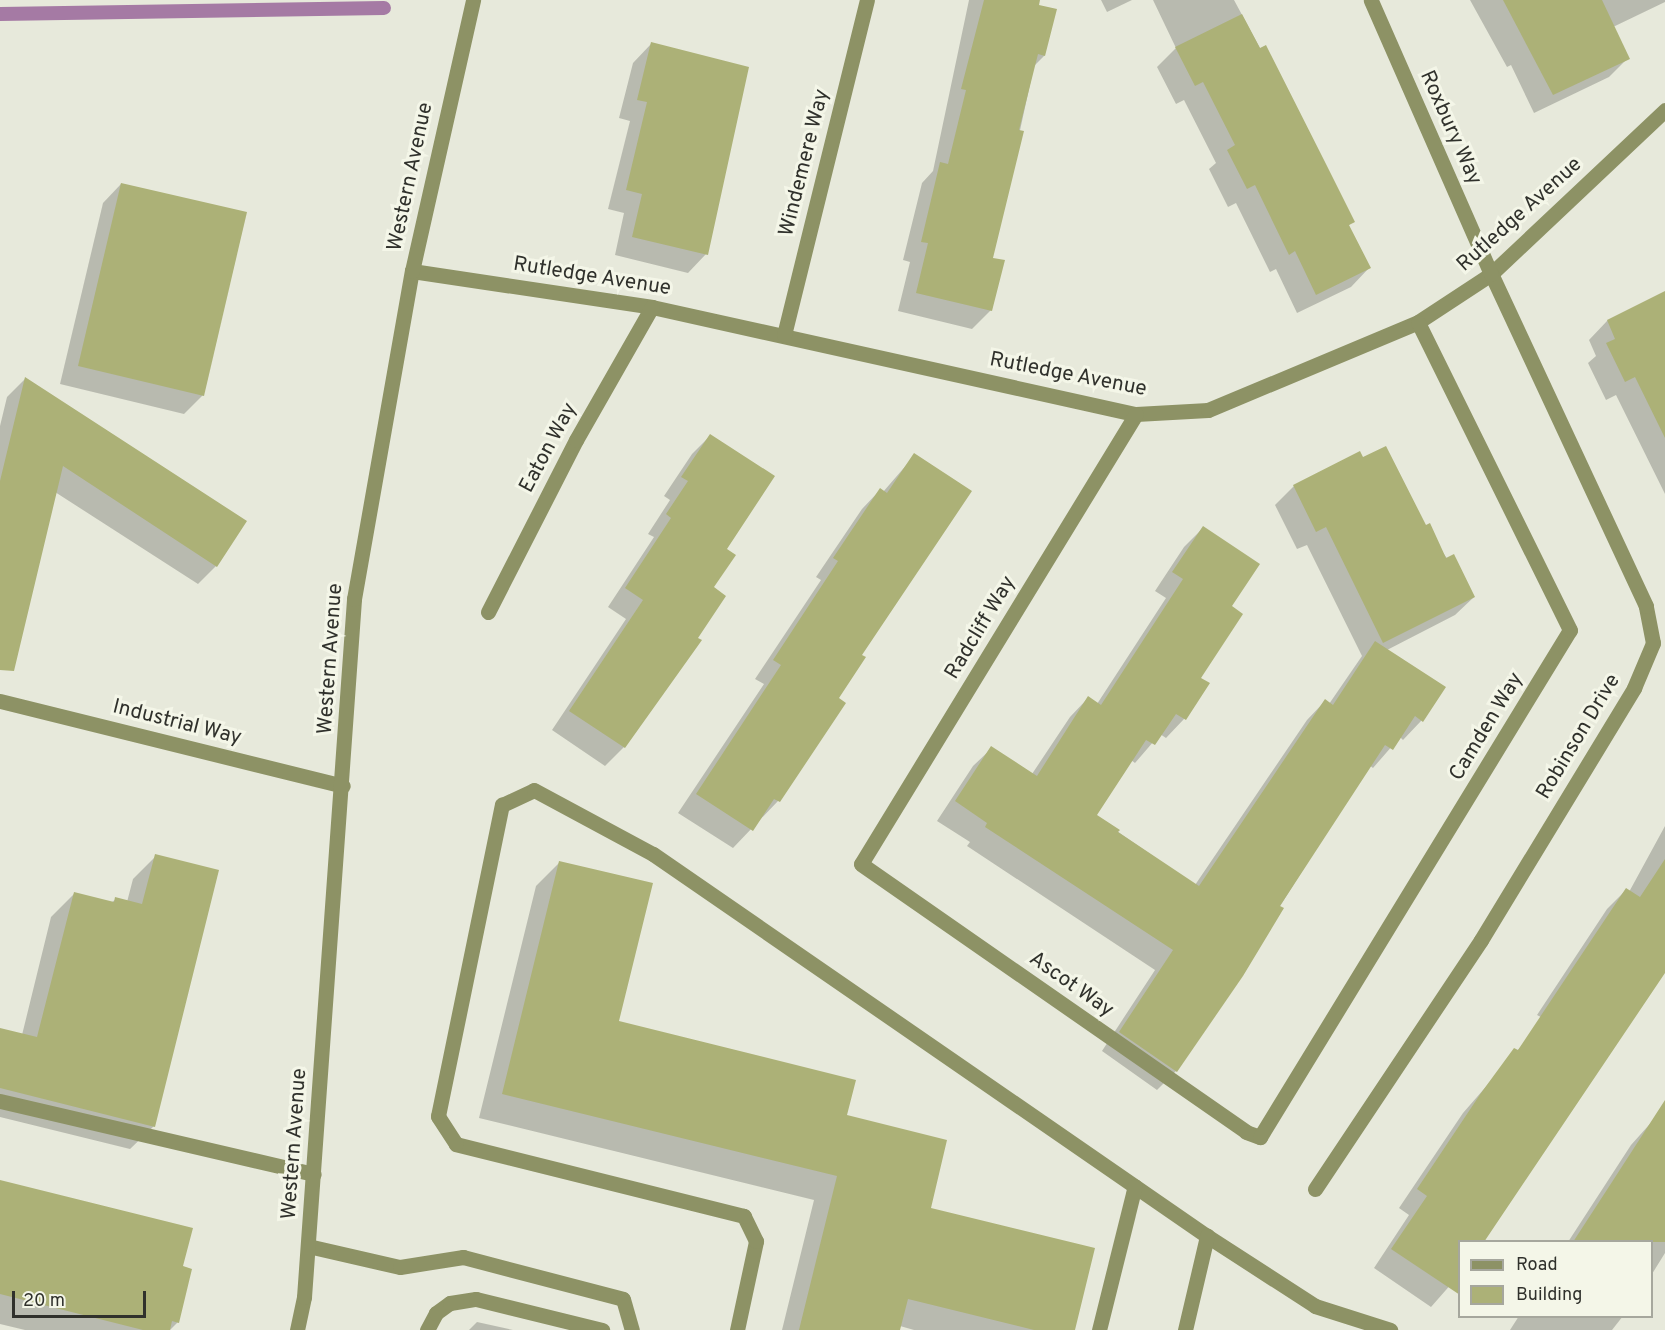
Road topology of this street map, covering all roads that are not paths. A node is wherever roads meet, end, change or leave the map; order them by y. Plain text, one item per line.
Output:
1 (472, 0) edge
2 (867, 0) edge
3 (1371, 0) edge
4 (1665, 110) edge
5 (412, 271) junction
6 (1491, 274) junction
7 (652, 307) junction
8 (1418, 322) junction
9 (784, 335) junction
10 (1136, 414) junction
11 (488, 612) dead end
12 (0, 701) edge
13 (343, 786) junction
14 (861, 864) joint
15 (0, 1101) edge
16 (1260, 1137) joint
17 (314, 1174) junction
18 (1135, 1186) junction
19 (1315, 1189) dead end
20 (1207, 1236) junction
21 (308, 1246) junction
22 (297, 1330) edge
23 (427, 1330) edge
24 (602, 1330) edge
25 (632, 1330) edge
26 (737, 1330) edge
27 (1099, 1330) edge
28 (1185, 1330) edge
29 (1390, 1330) edge

1 - 5 street, Western Avenue
2 - 9 street, Windemere Way
3 - 6 street, Roxbury Way
4 - 6 street, Rutledge Avenue
5 - 7 street, Rutledge Avenue
5 - 13 street, Western Avenue
6 - 8 street, Rutledge Avenue
6 - 19 street, Robinson Drive
7 - 9 street, Rutledge Avenue
7 - 11 street, Eaton Way
8 - 10 street, Rutledge Avenue
8 - 16 street, Camden Way
9 - 10 street, Rutledge Avenue
10 - 14 street, Radcliff Way
12 - 13 street, Industrial Way
13 - 17 street, Western Avenue
14 - 16 street, Ascot Way
15 - 17 street
17 - 21 street, Western Avenue
18 - 20 street
18 - 26 street
18 - 27 street
20 - 28 street
20 - 29 street
21 - 22 street, Western Avenue
21 - 25 street
23 - 24 street

